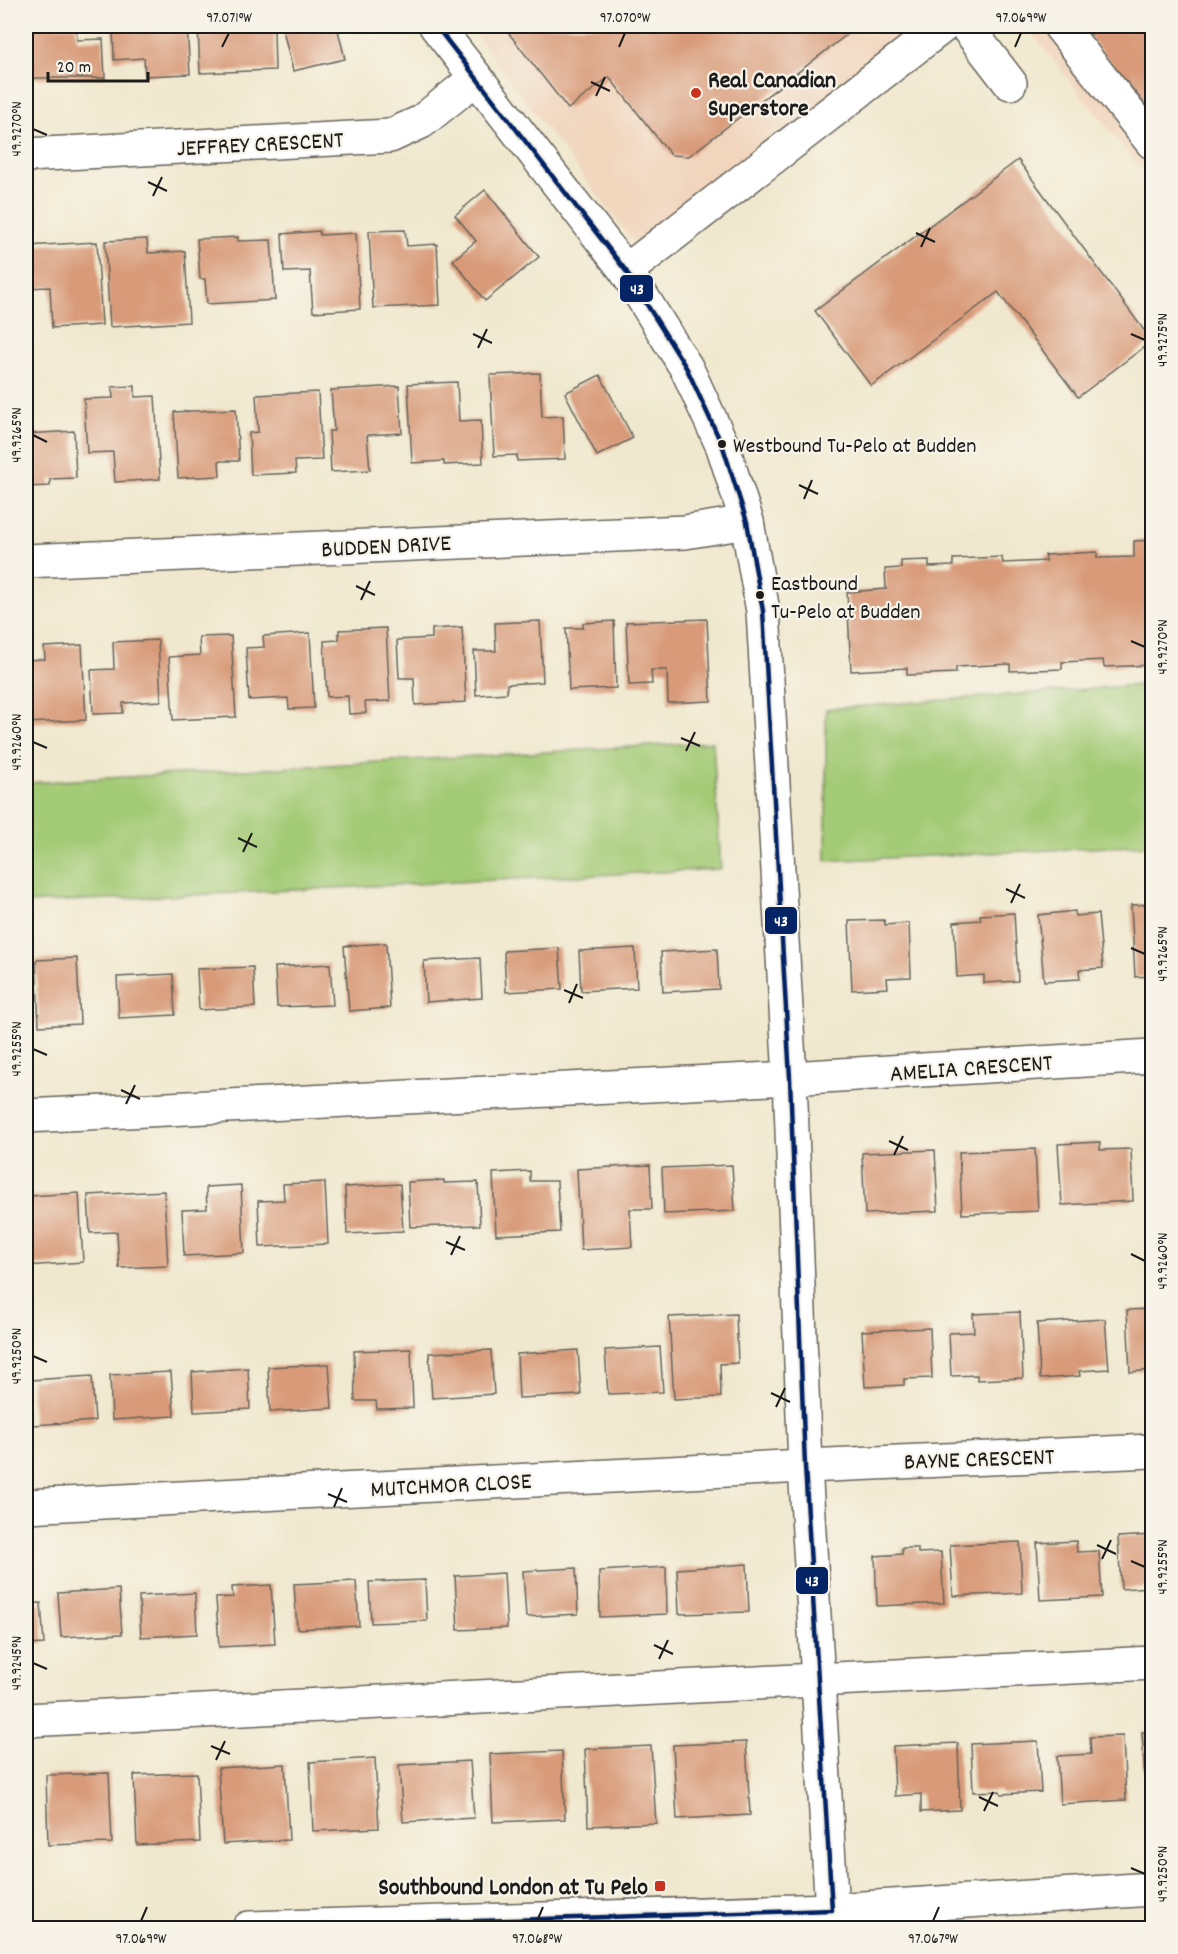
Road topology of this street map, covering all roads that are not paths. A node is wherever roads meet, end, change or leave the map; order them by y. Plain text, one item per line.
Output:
1 (436, 26) edge
2 (943, 26) edge
3 (966, 26) edge
4 (1060, 26) edge
5 (476, 78) junction
6 (1010, 82) dead end
7 (1152, 142) edge
8 (26, 155) edge
9 (626, 271) junction
10 (747, 522) junction
11 (26, 561) edge
12 (1152, 1056) edge
13 (790, 1078) junction
14 (26, 1116) edge
15 (1152, 1451) edge
16 (806, 1466) junction
17 (26, 1506) edge
18 (1152, 1663) edge
19 (818, 1680) junction
20 (26, 1720) edge
21 (1152, 1889) edge
22 (833, 1919) edge
23 (344, 1926) edge
24 (249, 1929) edge

1 - 5 street
2 - 9 street
3 - 6 street
4 - 7 street
5 - 8 street, JEFFREY CRESCENT
5 - 9 street
9 - 10 street
10 - 11 street, BUDDEN DRIVE
10 - 13 street
12 - 13 street, AMELIA CRESCENT
13 - 14 street
13 - 16 street
15 - 16 street, BAYNE CRESCENT
16 - 17 street, MUTCHMOR CLOSE
16 - 19 street
18 - 19 street
19 - 20 street
19 - 22 street
21 - 22 street
22 - 23 street
23 - 24 street

